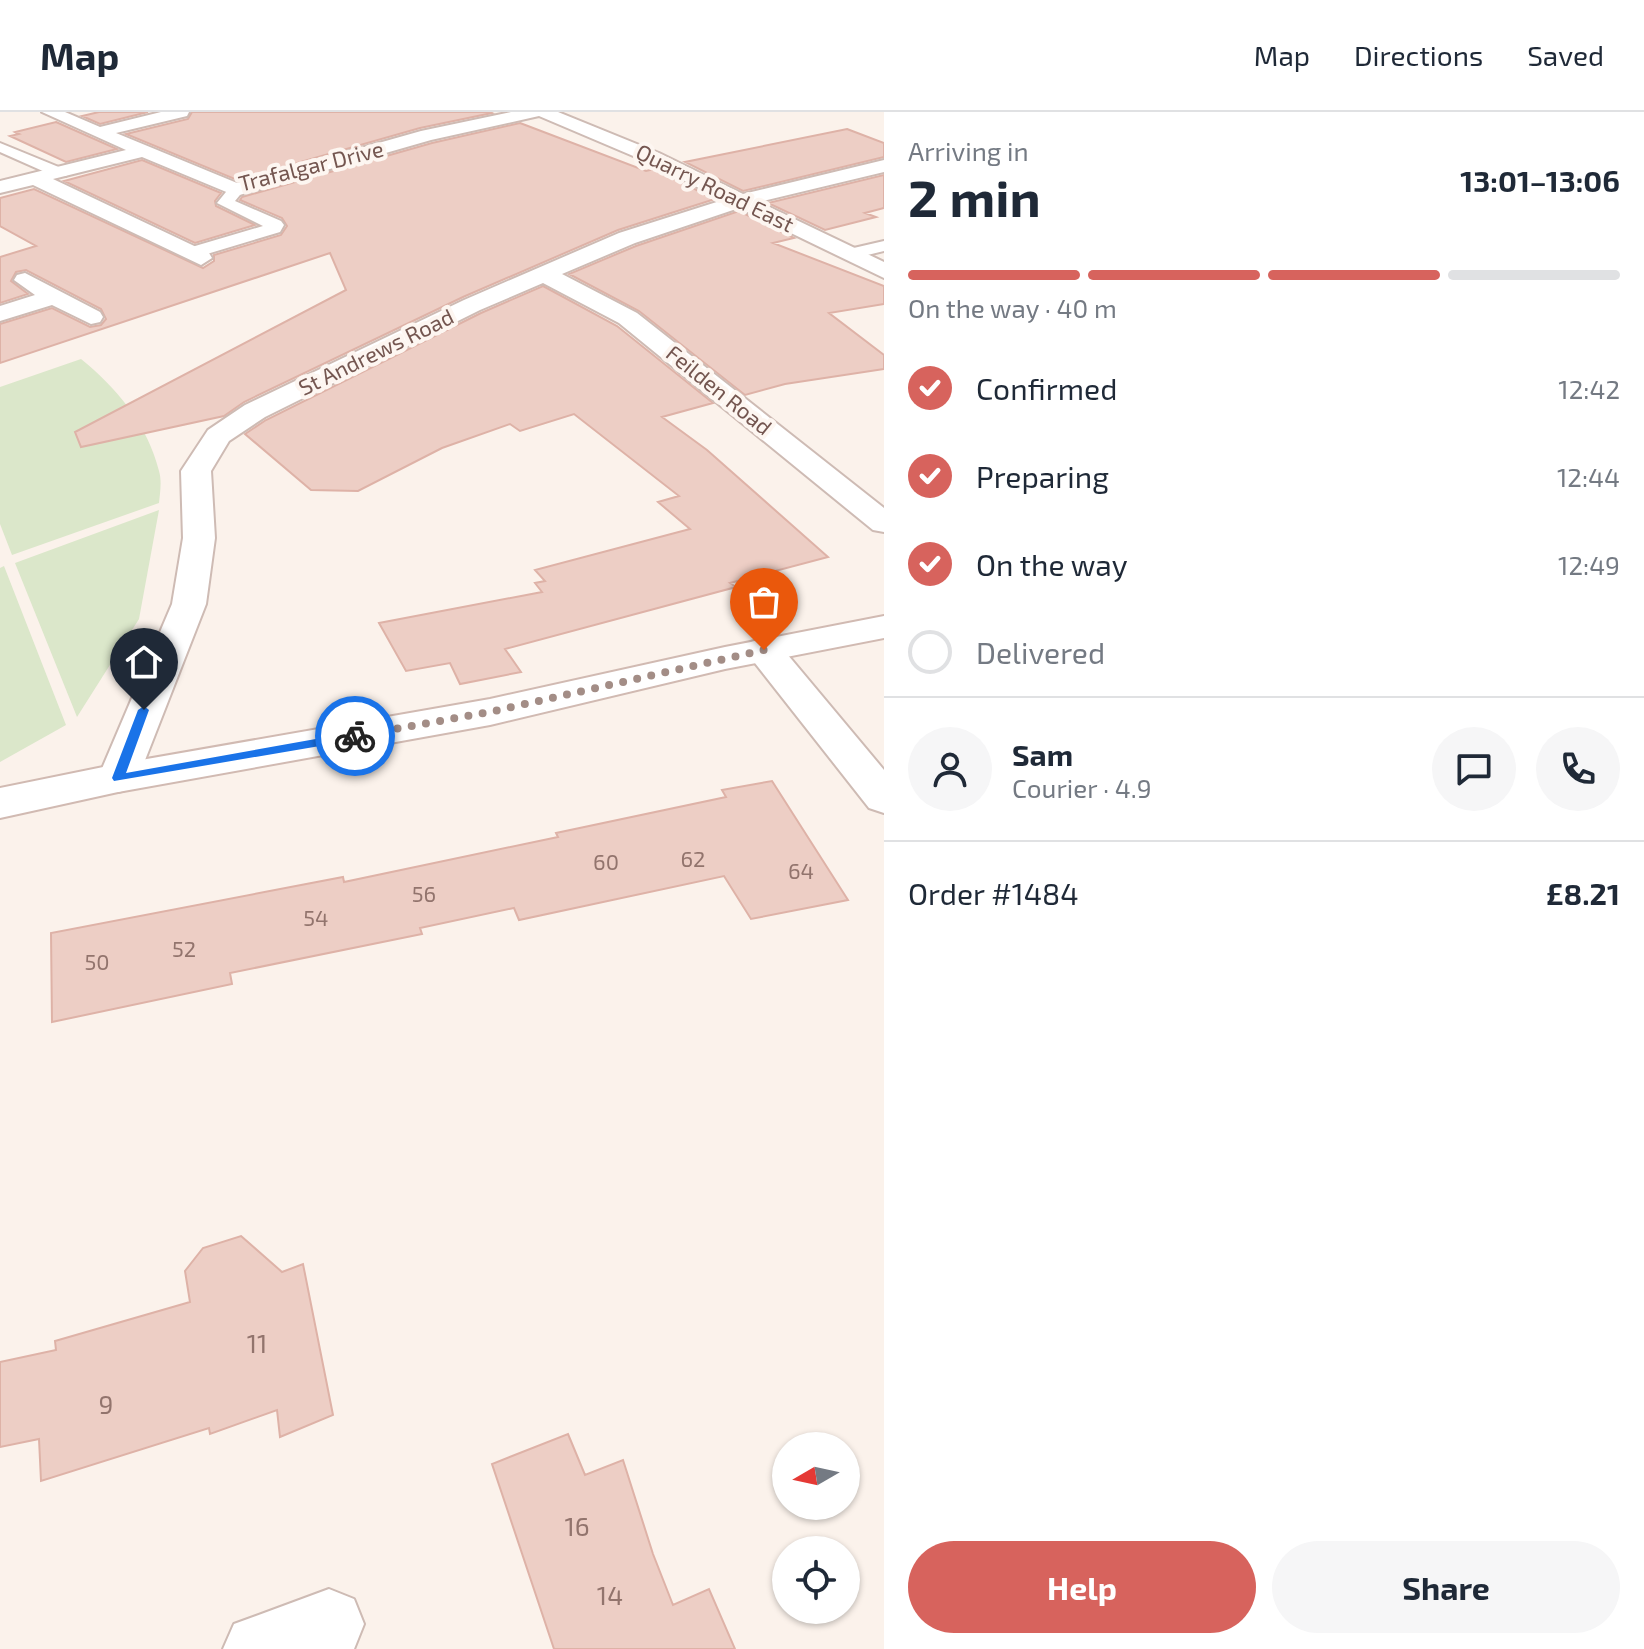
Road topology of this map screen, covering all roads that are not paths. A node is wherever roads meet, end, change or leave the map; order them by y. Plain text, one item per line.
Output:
1 (50, 112) edge
2 (181, 112) edge
3 (535, 112) edge
4 (543, 112) edge
5 (97, 133) junction
6 (0, 147) edge
7 (141, 152) junction
8 (884, 166) edge
9 (60, 173) junction
10 (37, 179) junction
11 (0, 187) edge
12 (236, 190) junction
13 (742, 200) junction
14 (165, 241) junction
15 (884, 246) edge
16 (138, 248) dead end
17 (851, 254) junction
18 (196, 256) joint
19 (884, 271) edge
20 (542, 274) junction
21 (25, 280) dead end
22 (53, 297) junction
23 (0, 314) edge
24 (91, 317) dead end
25 (884, 523) edge
26 (884, 627) edge
27 (764, 650) junction
28 (118, 778) junction
29 (884, 798) edge
30 (0, 803) edge
31 (329, 1624) dead end
32 (259, 1649) edge

1 - 5 street, Trafalgar Drive
2 - 5 street
3 - 12 street, Trafalgar Drive
4 - 13 street, Quarry Road East
5 - 7 street, Trafalgar Drive
6 - 9 lane
7 - 9 street
7 - 12 street, Trafalgar Drive
8 - 13 street, St Andrews Road
9 - 10 street
10 - 11 street
10 - 14 street
12 - 18 lane
13 - 17 street, Quarry Road East
13 - 20 street, St Andrews Road
14 - 16 street
14 - 18 street
15 - 17 lane
17 - 19 street, Quarry Road East
20 - 25 street, Feilden Road
20 - 28 street, St Andrews Road
21 - 22 street
22 - 23 street
22 - 24 street
26 - 27 street
27 - 28 street
27 - 29 street
28 - 30 street
31 - 32 street

